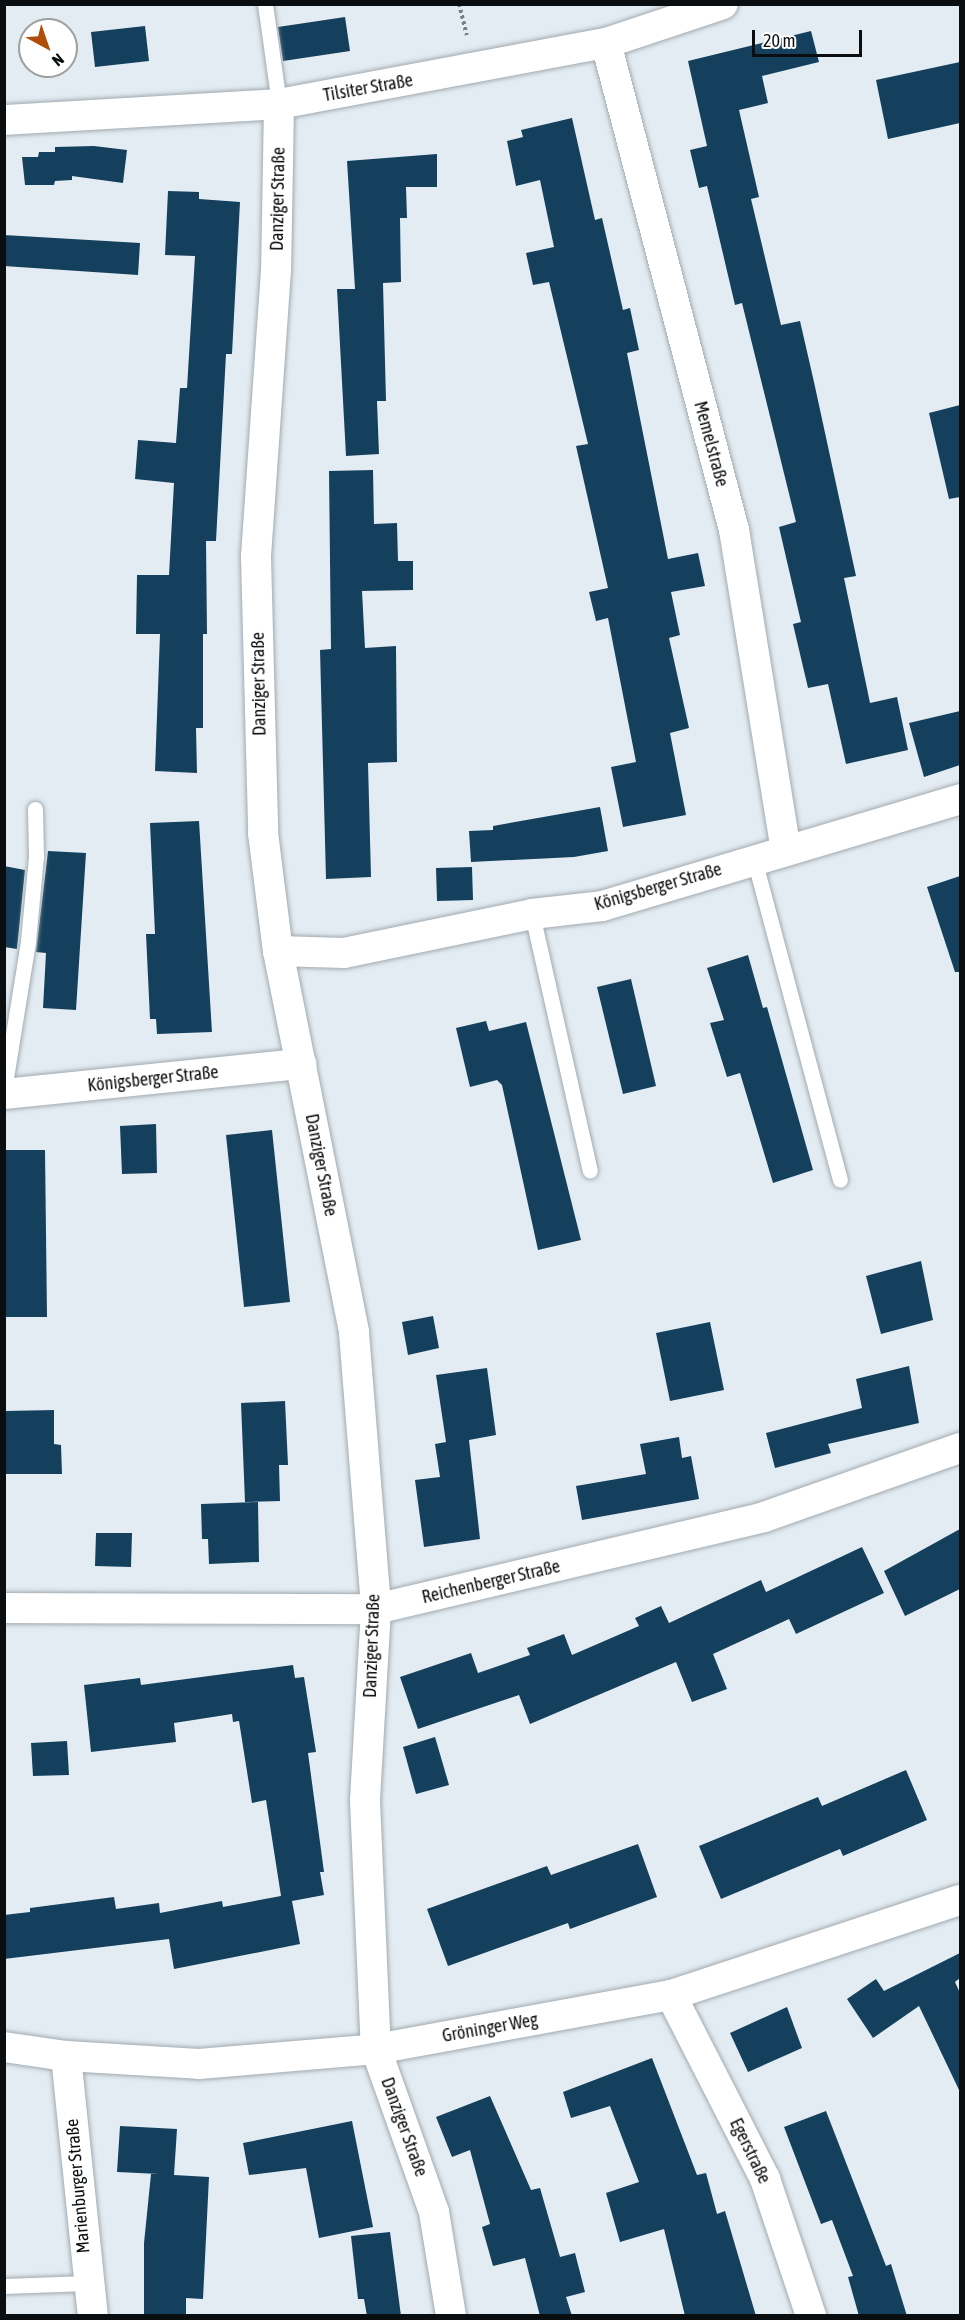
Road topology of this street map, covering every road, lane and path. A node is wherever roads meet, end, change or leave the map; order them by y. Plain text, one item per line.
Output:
1 (265, 4) edge
2 (723, 4) edge
3 (606, 44) junction
4 (279, 104) junction
5 (4, 120) edge
6 (960, 799) edge
7 (35, 809) dead end
8 (786, 851) junction
9 (754, 859) junction
10 (532, 914) junction
11 (278, 951) junction
12 (301, 1064) junction
13 (4, 1092) edge
14 (590, 1171) dead end
15 (840, 1180) dead end
16 (960, 1448) edge
17 (4, 1608) edge
18 (376, 1609) junction
19 (960, 1900) edge
20 (671, 1995) junction
21 (4, 2047) edge
22 (376, 2049) junction
23 (66, 2056) junction
24 (87, 2283) junction
25 (4, 2286) edge
26 (93, 2316) edge
27 (451, 2316) edge
28 (811, 2316) edge

1 - 4 lane, Danziger Straße
2 - 3 street, Tilsiter Straße
3 - 4 street, Tilsiter Straße
3 - 8 street, Memelstraße
4 - 5 street, Tilsiter Straße
4 - 11 street, Danziger Straße
6 - 8 street, Königsberger Straße
7 - 13 lane
8 - 9 street, Königsberger Straße
9 - 10 street, Königsberger Straße
9 - 15 lane
10 - 11 street, Königsberger Straße
10 - 14 lane
11 - 12 street, Danziger Straße
12 - 13 street, Königsberger Straße
12 - 18 street, Danziger Straße
16 - 18 street, Reichenberger Straße
17 - 18 street, Reichenberger Straße
18 - 22 street, Danziger Straße
19 - 20 street, Gröninger Weg
20 - 22 street, Gröninger Weg
20 - 28 street, Egerstraße
21 - 23 street, Gröninger Weg
22 - 23 street, Gröninger Weg
22 - 27 street, Danziger Straße
23 - 24 street, Marienburger Straße
24 - 25 lane
24 - 26 street, Marienburger Straße

